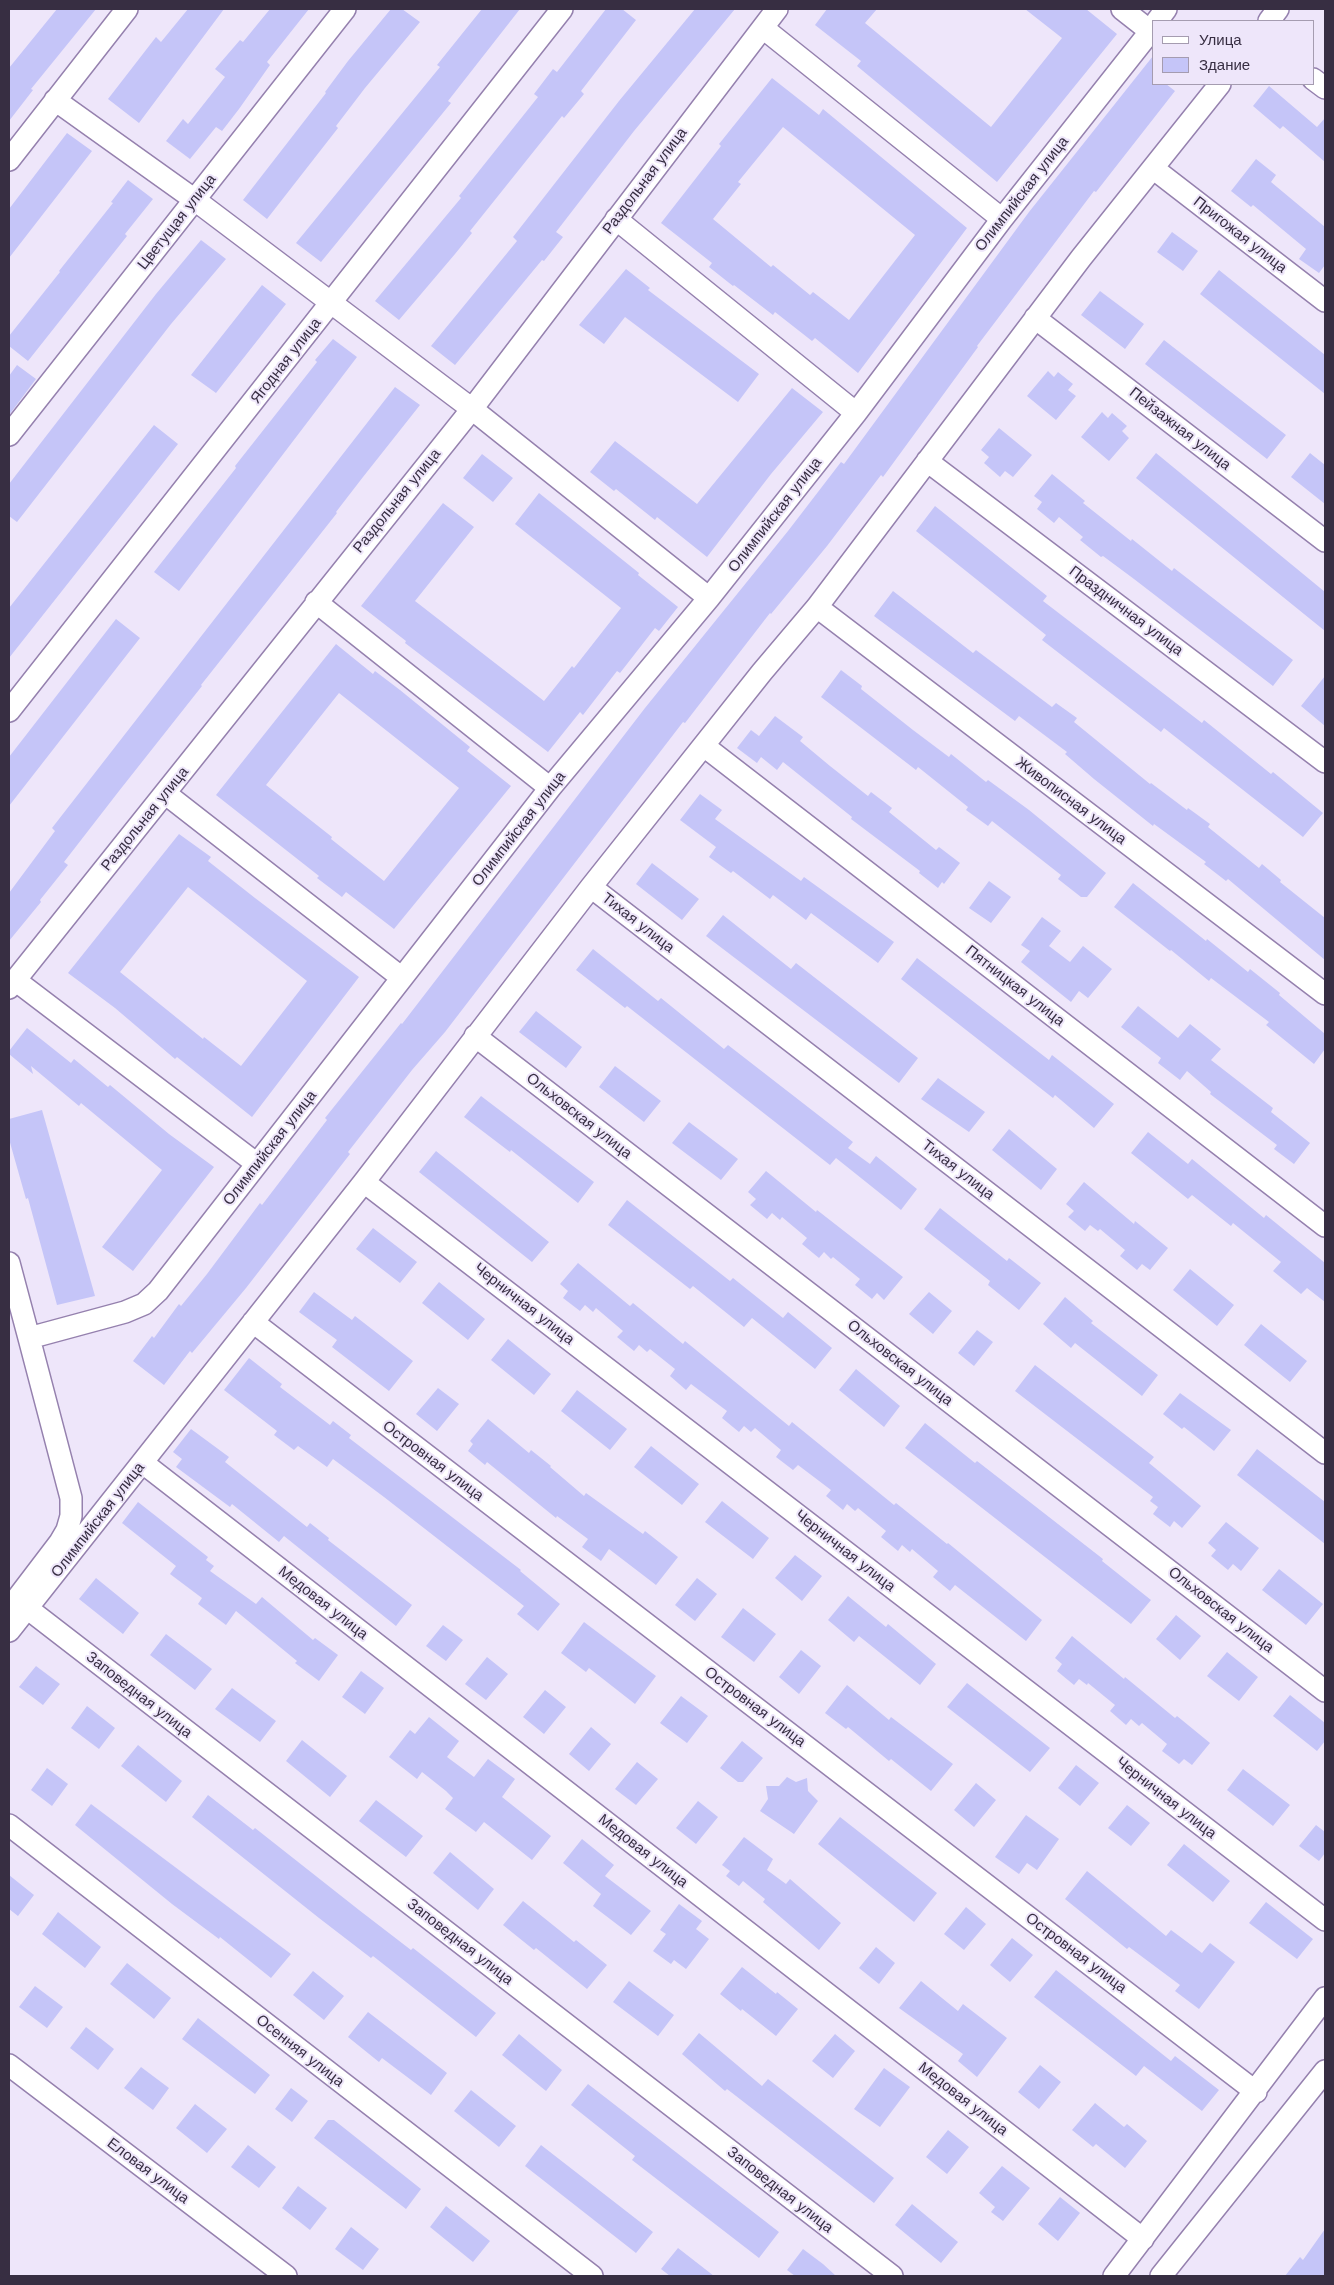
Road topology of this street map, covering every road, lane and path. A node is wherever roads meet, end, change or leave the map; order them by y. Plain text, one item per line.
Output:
1 (127, 9) edge
2 (345, 9) edge
3 (562, 9) edge
4 (777, 9) edge
5 (1122, 9) edge
6 (1166, 9) edge
7 (1278, 9) edge
8 (1158, 20) edge
9 (1269, 20) edge
10 (1152, 26) edge
11 (763, 28) junction
12 (1152, 28) edge
13 (1314, 80) edge
14 (1219, 85) edge
15 (1325, 88) edge
16 (55, 100) junction
17 (9, 160) edge
18 (1154, 169) junction
19 (195, 200) junction
20 (1002, 218) junction
21 (616, 219) junction
22 (1325, 301) edge
23 (331, 304) junction
24 (1036, 318) junction
25 (472, 409) junction
26 (856, 412) junction
27 (9, 435) edge
28 (927, 461) junction
29 (1325, 541) edge
30 (709, 598) junction
31 (316, 602) junction
32 (817, 607) junction
33 (9, 711) edge
34 (704, 746) junction
35 (1325, 762) edge
36 (550, 788) junction
37 (166, 794) junction
38 (591, 887) junction
39 (402, 978) junction
40 (12, 984) edge
41 (1325, 994) edge
42 (475, 1036) junction
43 (257, 1164) junction
44 (364, 1182) junction
45 (1325, 1226) edge
46 (9, 1264) edge
47 (253, 1322) junction
48 (29, 1338) junction
49 (1325, 1454) edge
50 (143, 1463) junction
51 (18, 1608) edge
52 (9, 1631) edge
53 (1325, 1691) edge
54 (9, 1825) edge
55 (1325, 1920) edge
56 (1325, 1998) edge
57 (9, 2065) edge
58 (1325, 2071) edge
59 (1256, 2092) junction
60 (1143, 2239) junction
61 (286, 2276) edge
62 (592, 2276) edge
63 (892, 2276) edge
64 (1114, 2276) edge
65 (1161, 2276) edge

1 - 16 street
2 - 19 street, Цветущая улица
3 - 23 street, Ягодная улица
4 - 11 street, Раздольная улица
5 - 10 street
6 - 8 street, Олимпийская улица
7 - 9 street
11 - 20 street
11 - 21 street, Раздольная улица
12 - 20 street, Олимпийская улица
13 - 15 street
14 - 18 street, Олимпийская улица
16 - 17 street
16 - 19 street
18 - 22 street, Пригожая улица
18 - 24 street, Олимпийская улица
19 - 23 street
19 - 27 street, Цветущая улица
20 - 26 street, Олимпийская улица
21 - 25 street, Раздольная улица
21 - 26 street
23 - 25 street
23 - 33 street, Ягодная улица
24 - 28 street, Олимпийская улица
24 - 29 street, Пейзажная улица
25 - 30 street
25 - 31 street, Раздольная улица
26 - 30 street, Олимпийская улица
28 - 32 street, Олимпийская улица
28 - 35 street, Праздничная улица
30 - 36 street, Олимпийская улица
31 - 36 street
31 - 37 street, Раздольная улица
32 - 34 street, Олимпийская улица
32 - 41 street, Живописная улица
34 - 38 street, Олимпийская улица
34 - 45 street, Пятницкая улица
36 - 39 street, Олимпийская улица
37 - 39 street
37 - 40 street, Раздольная улица
38 - 42 street, Олимпийская улица
38 - 49 street, Тихая улица
39 - 43 street, Олимпийская улица
40 - 43 street
42 - 44 street, Олимпийская улица
42 - 53 street, Ольховская улица
43 - 48 street, Олимпийская улица
44 - 47 street, Олимпийская улица
44 - 55 street, Черничная улица
46 - 48 street
47 - 50 street, Олимпийская улица
47 - 59 street, Островная улица
48 - 51 street, Олимпийская улица
50 - 51 street, Олимпийская улица
50 - 60 street, Медовая улица
51 - 52 street, Олимпийская улица
51 - 63 street, Заповедная улица
54 - 62 street, Осенняя улица
56 - 59 street
57 - 61 street, Еловая улица
58 - 65 street
59 - 60 street
60 - 64 street

